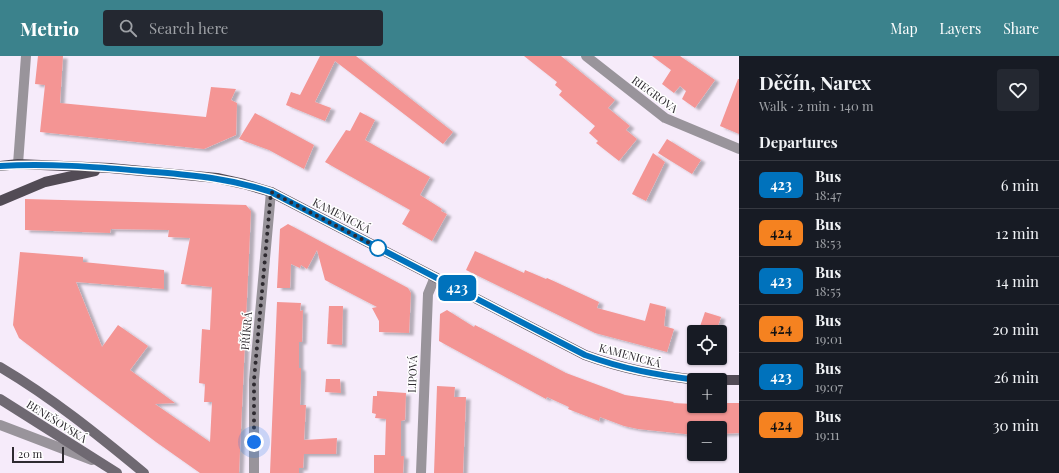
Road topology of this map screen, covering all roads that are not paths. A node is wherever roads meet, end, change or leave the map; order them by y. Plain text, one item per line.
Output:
1 (26, 56) edge
2 (586, 56) edge
3 (739, 149) edge
4 (18, 164) junction
5 (0, 166) edge
6 (110, 168) junction
7 (271, 192) junction
8 (0, 201) edge
9 (435, 277) junction
10 (0, 367) edge
11 (687, 379) edge
12 (727, 380) edge
13 (739, 380) edge
14 (0, 399) edge
15 (0, 425) edge
16 (101, 463) junction
17 (117, 473) edge
18 (144, 473) edge
19 (254, 473) edge
20 (421, 473) edge

1 - 4 street
2 - 3 street, RIEGROVA
4 - 5 main road, KAMENICKÁ
4 - 6 main road, KAMENICKÁ
6 - 7 main road, KAMENICKÁ
6 - 8 main road
7 - 9 main road, KAMENICKÁ
7 - 19 street, PŘÍKRÁ
9 - 11 main road, KAMENICKÁ
9 - 20 street, LIPOVÁ
10 - 18 main road
12 - 13 main road
14 - 16 main road, BENEŠOVSKÁ
15 - 16 street, BENEŠOVSKÁ
16 - 17 main road, BENEŠOVSKÁ

